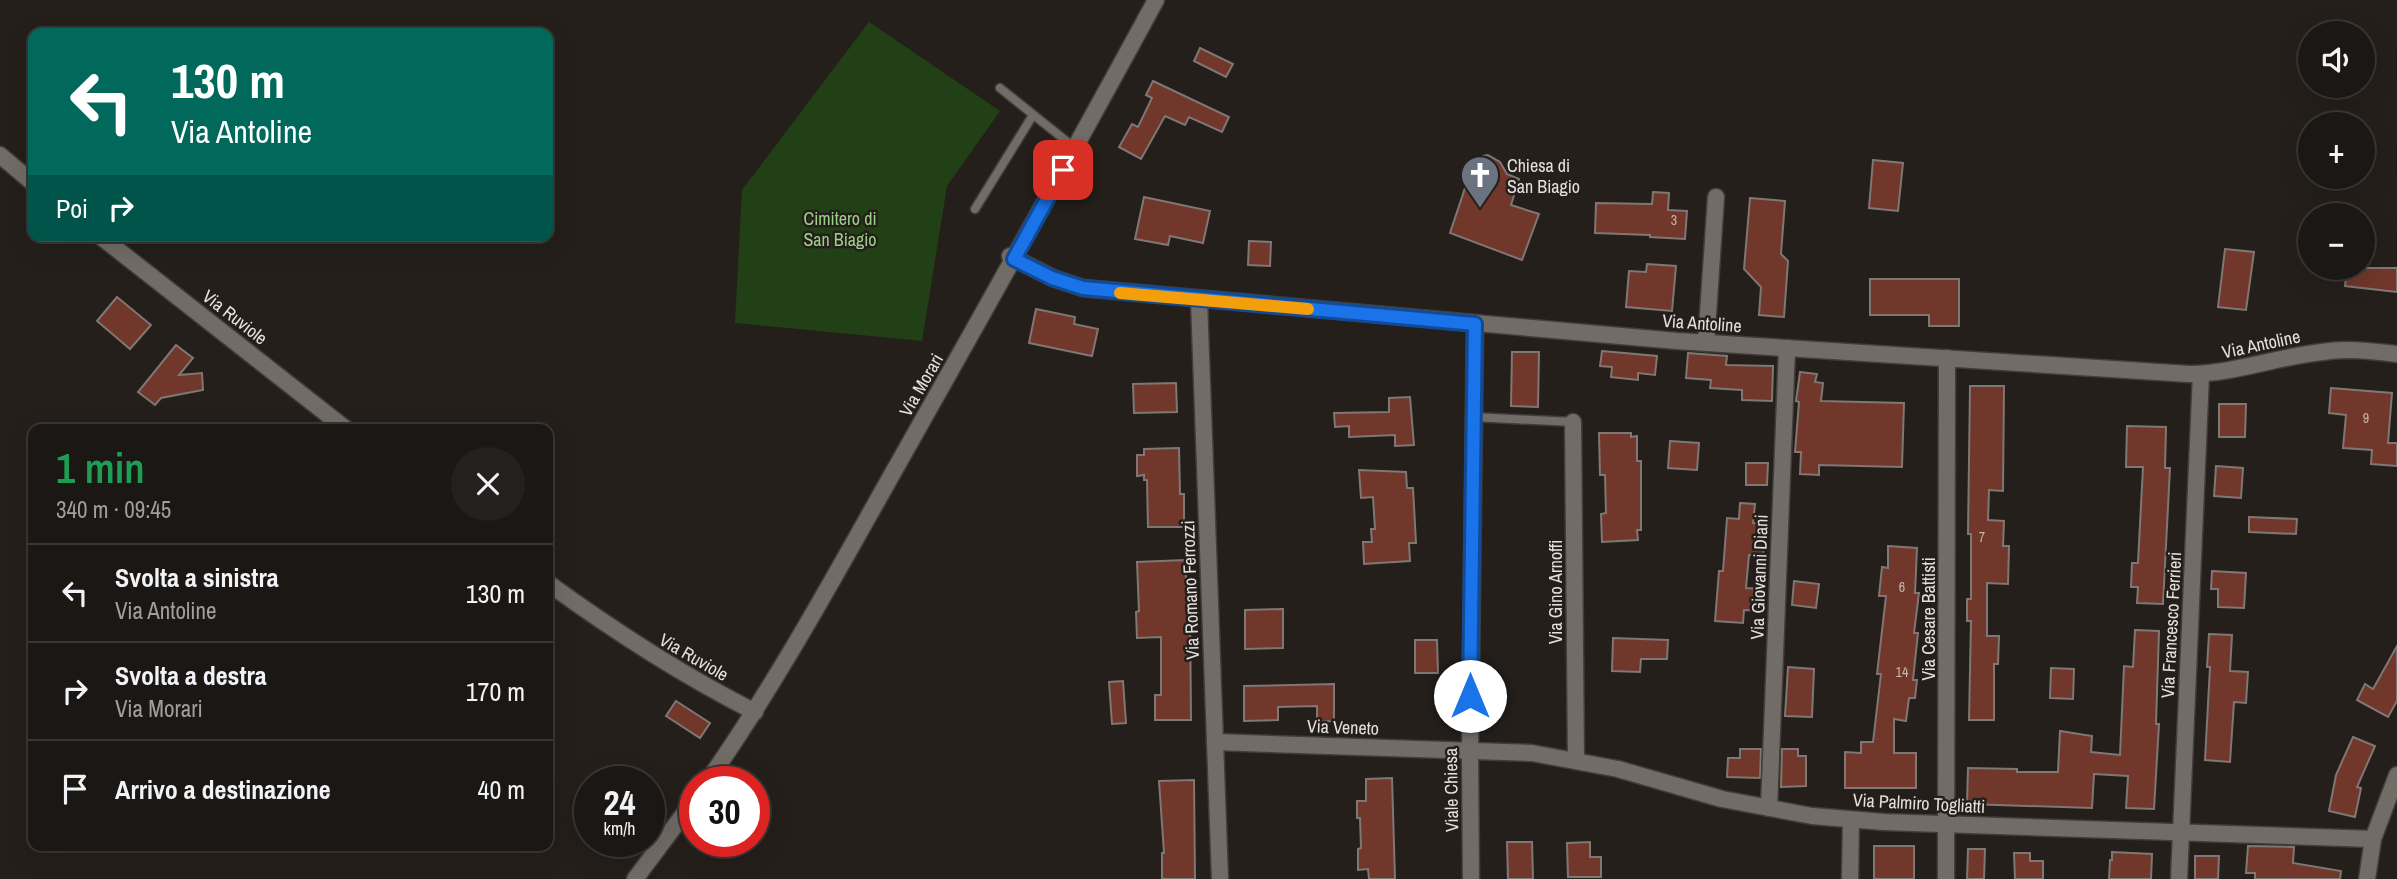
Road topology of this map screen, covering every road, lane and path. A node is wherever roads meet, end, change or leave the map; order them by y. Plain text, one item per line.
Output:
1 (1156, 0) edge
2 (1000, 88) dead end
3 (1033, 115) junction
4 (1075, 148) junction
5 (0, 155) edge
6 (28, 179) edge
7 (1716, 197) dead end
8 (975, 209) dead end
9 (108, 242) edge
10 (1012, 258) junction
11 (1199, 300) junction
12 (1475, 324) junction
13 (1706, 343) junction
14 (1787, 348) junction
15 (2397, 354) edge
16 (1947, 358) junction
17 (2201, 374) junction
18 (1473, 417) junction
19 (1573, 422) joint
20 (340, 424) edge
21 (553, 587) edge
22 (755, 712) junction
23 (1215, 742) junction
24 (1469, 751) junction
25 (1576, 761) junction
26 (718, 766) edge
27 (2397, 775) edge
28 (1769, 808) junction
29 (679, 820) edge
30 (1851, 820) junction
31 (1947, 825) junction
32 (2180, 833) junction
33 (2373, 839) junction
34 (635, 879) edge
35 (1220, 879) edge
36 (1471, 879) edge
37 (1850, 879) edge
38 (1946, 879) edge
39 (2179, 879) edge
40 (2367, 879) edge

1 - 4 street, Via Morari
2 - 3 lane
3 - 4 lane
3 - 8 lane
4 - 10 street, Via Morari
5 - 6 street
7 - 13 street
9 - 20 street, Via Ruviole
10 - 11 street, Via Antoline
10 - 22 street, Via Morari
11 - 12 street, Via Antoline
11 - 23 street, Via Romano Ferrozzi
12 - 13 street, Via Antoline
12 - 18 street, Viale Chiesa
13 - 14 street, Via Antoline
14 - 16 street, Via Antoline
14 - 28 street, Via Giovanni Diani
15 - 17 street, Via Antoline
16 - 17 street, Via Antoline
16 - 31 street, Via Cesare Battisti
17 - 32 street, Via Francesco Ferrieri
18 - 19 lane
18 - 24 street, Viale Chiesa
19 - 25 street, Via Gino Arnoffi
21 - 22 street, Via Ruviole
22 - 26 street, Via Morari
23 - 24 street, Via Veneto
23 - 35 street, Via Romano Ferrozzi
24 - 25 street, Via Palmiro Togliatti
24 - 36 street, Viale Chiesa
25 - 28 street, Via Palmiro Togliatti
27 - 33 street
28 - 30 street, Via Palmiro Togliatti
29 - 34 street
30 - 31 street, Via Palmiro Togliatti
30 - 37 street
31 - 32 street, Via Palmiro Togliatti
31 - 38 street, Via Cesare Battisti
32 - 33 street, Via Palmiro Togliatti
32 - 39 street, Via Francesco Ferrieri
33 - 40 street

